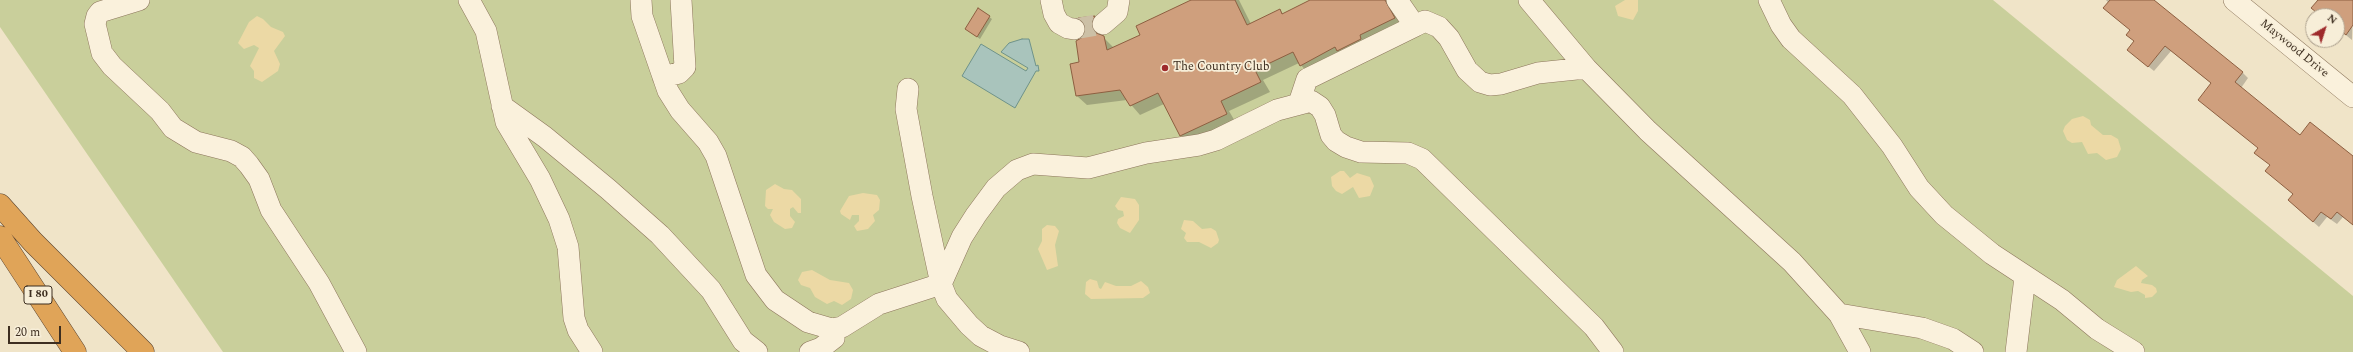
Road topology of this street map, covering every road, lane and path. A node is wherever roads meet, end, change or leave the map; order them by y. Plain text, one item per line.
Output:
1 (139, 0) edge
2 (469, 0) edge
3 (641, 0) edge
4 (681, 0) edge
5 (1051, 0) edge
6 (1119, 0) edge
7 (1397, 0) edge
8 (1529, 0) edge
9 (1769, 0) edge
10 (2234, 0) edge
11 (1102, 24) tunnel mouth
12 (1415, 26) junction
13 (1074, 29) tunnel mouth
14 (1586, 68) junction
15 (662, 77) junction
16 (908, 89) dead end
17 (2353, 97) edge
18 (1299, 103) junction
19 (502, 106) junction
20 (0, 205) edge
21 (0, 237) edge
22 (2025, 277) junction
23 (941, 284) junction
24 (1839, 314) junction
25 (832, 329) junction
26 (75, 352) edge
27 (143, 352) edge
28 (356, 352) edge
29 (592, 352) edge
30 (757, 352) edge
31 (810, 352) edge
32 (1019, 352) edge
33 (1613, 352) edge
34 (1860, 352) edge
35 (1973, 352) edge
36 (2016, 352) edge
37 (2134, 352) edge

1 - 28 street
2 - 19 street
3 - 15 street
4 - 15 street
5 - 13 street
6 - 11 street
7 - 12 street
8 - 14 street
9 - 22 street
10 - 17 street, Maywood Drive
12 - 14 street
12 - 18 street
14 - 24 street
15 - 25 street
16 - 23 street
18 - 23 street
18 - 33 street
19 - 29 street
19 - 30 street
20 - 27 highway
21 - 26 highway, I 80
22 - 36 street
22 - 37 street
23 - 25 street
23 - 32 street
24 - 34 street
24 - 35 street
25 - 31 street

